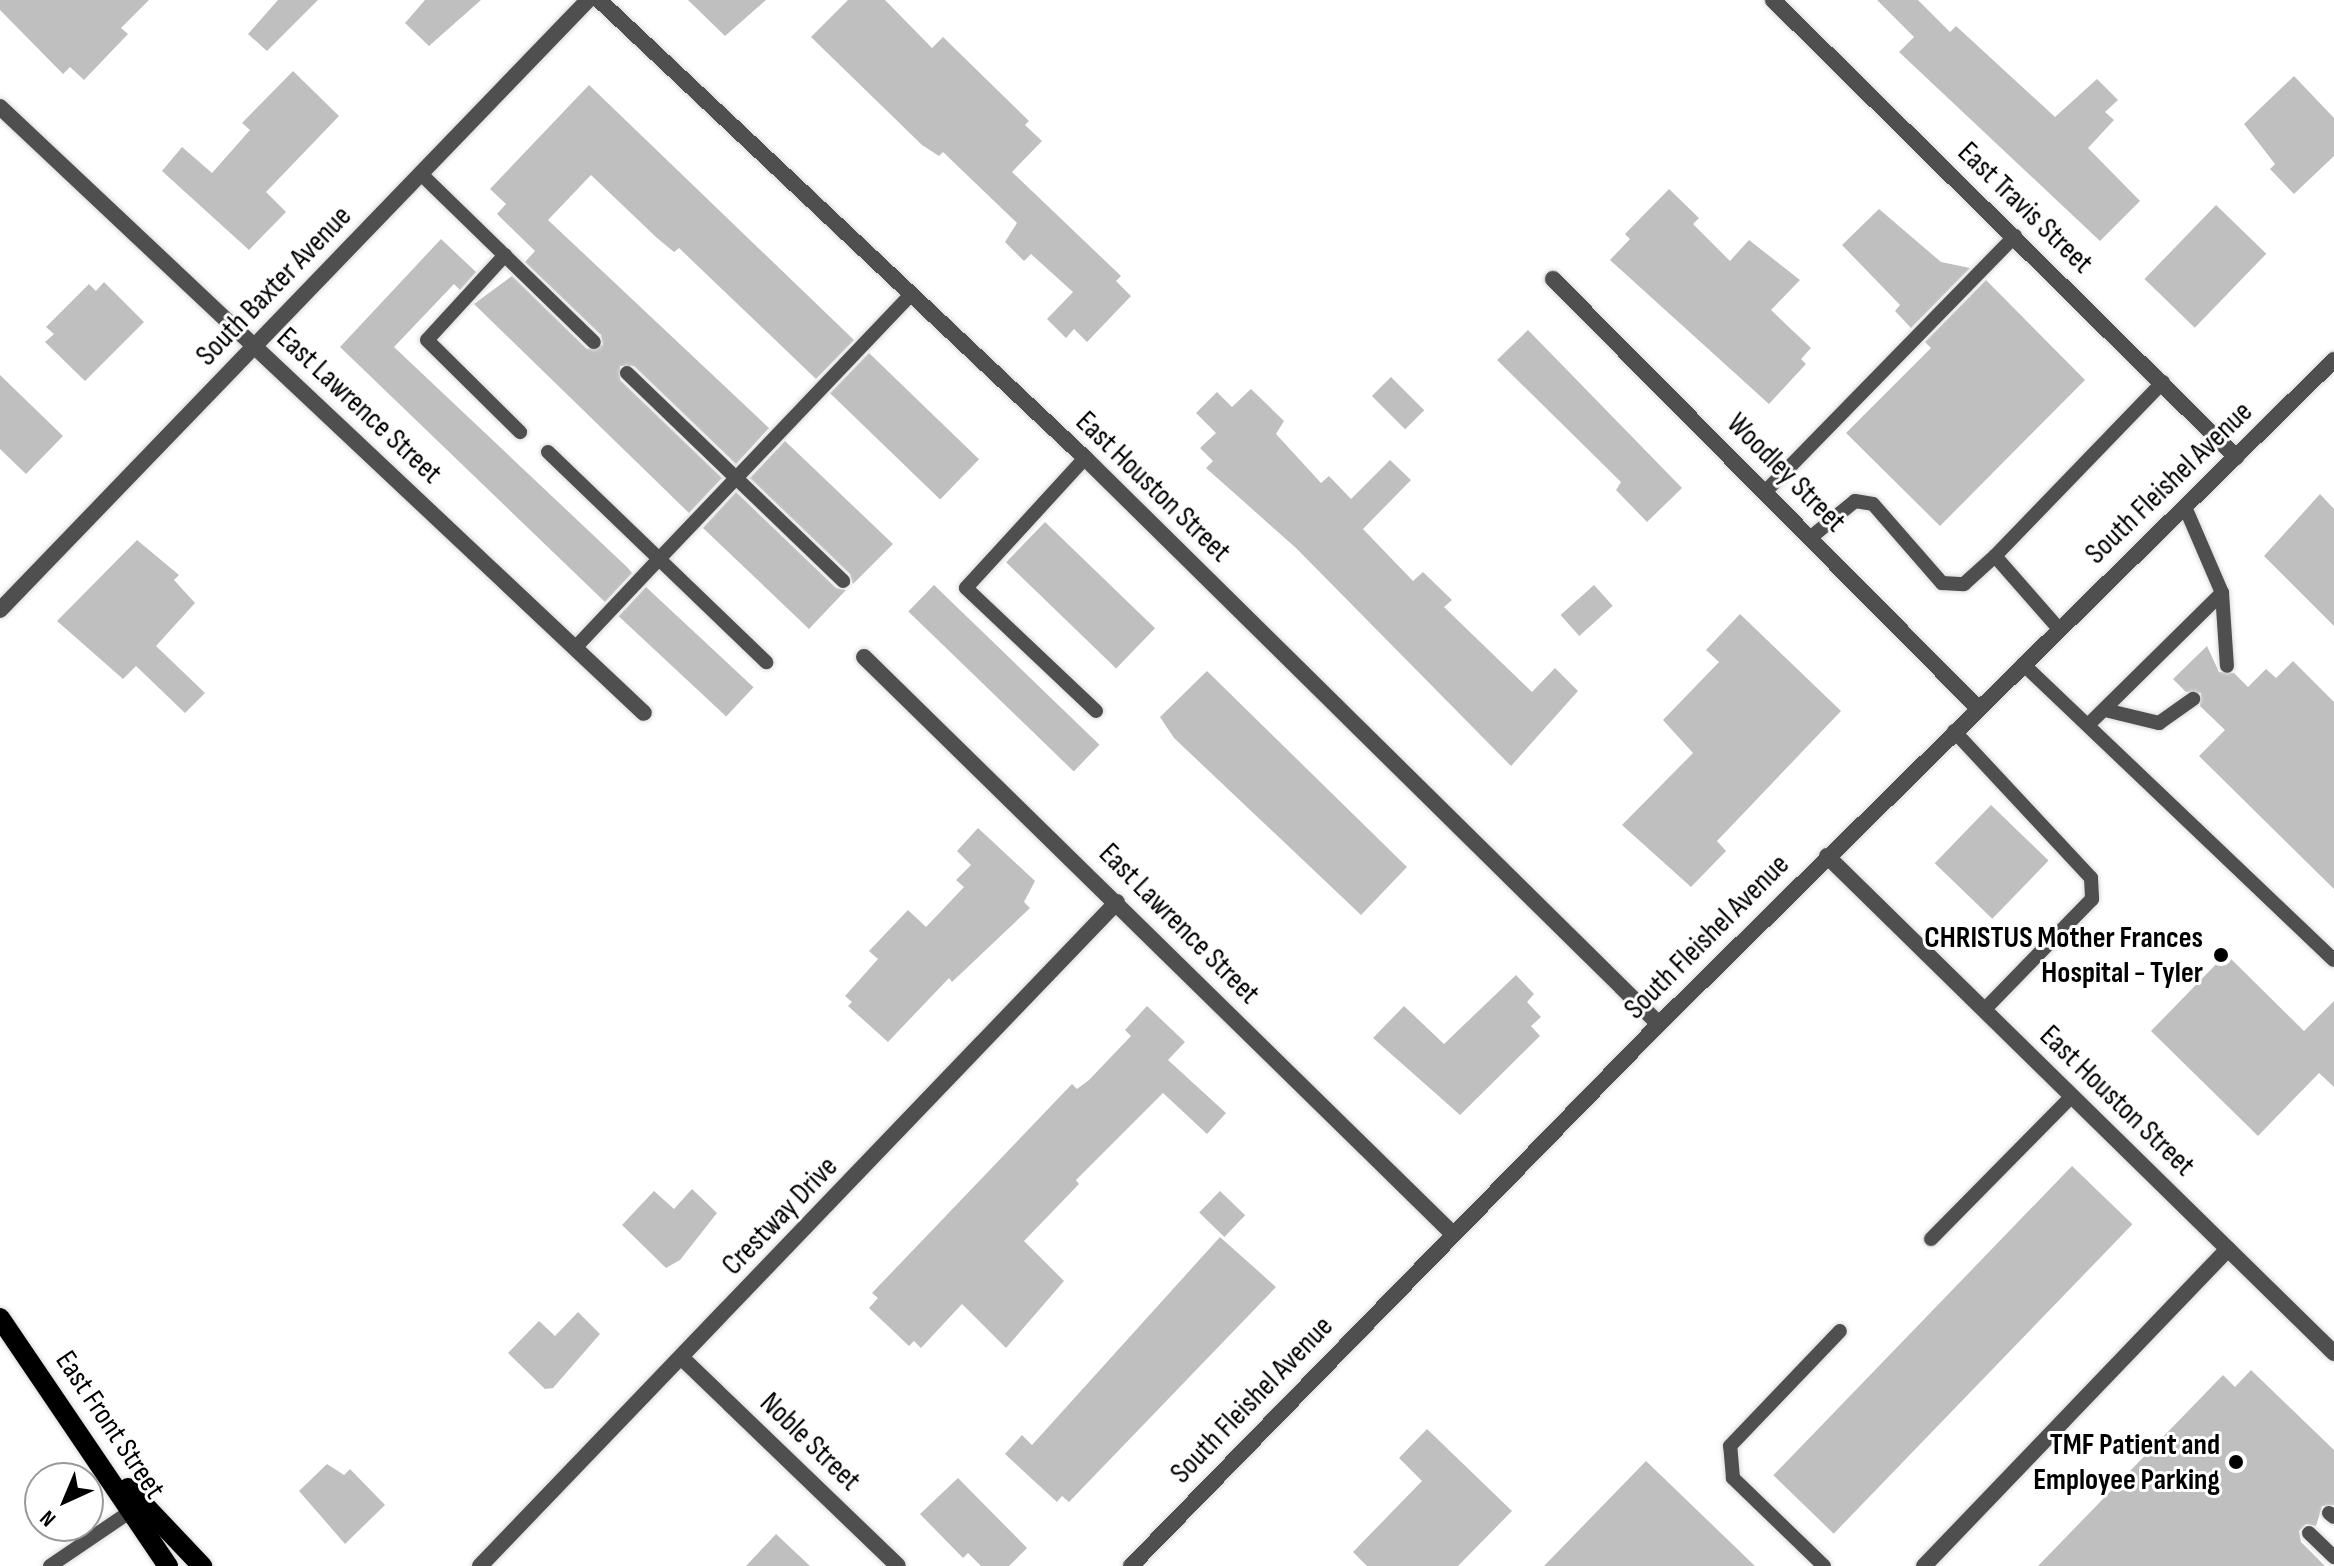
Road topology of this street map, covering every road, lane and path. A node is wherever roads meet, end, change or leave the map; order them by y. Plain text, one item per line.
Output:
1 (588, 0) edge
2 (599, 0) edge
3 (1773, 0) edge
4 (0, 107) edge
5 (421, 174) junction
6 (2015, 236) junction
7 (505, 255) junction
8 (1553, 279) dead end
9 (911, 294) junction
10 (594, 342) dead end
11 (255, 347) junction
12 (2334, 360) edge
13 (627, 373) dead end
14 (2163, 382) junction
15 (520, 432) dead end
16 (548, 452) dead end
17 (2236, 457) junction
18 (1085, 458) junction
19 (736, 477) junction
20 (1765, 492) junction
21 (2185, 507) junction
22 (1810, 538) junction
23 (1995, 556) junction
24 (659, 559) junction
25 (843, 581) dead end
26 (2222, 593) junction
27 (0, 610) edge
28 (2059, 629) junction
29 (575, 648) junction
30 (864, 657) dead end
31 (766, 662) dead end
32 (2023, 664) junction
33 (2227, 666) dead end
34 (2193, 699) dead end
35 (1978, 708) junction
36 (2105, 710) junction
37 (1096, 711) dead end
38 (644, 713) dead end
39 (2089, 724) junction
40 (1954, 731) junction
41 (1827, 856) junction
42 (1117, 902) junction
43 (2334, 960) edge
44 (1984, 1010) junction
45 (1659, 1024) junction
46 (2072, 1096) junction
47 (1452, 1233) junction
48 (1931, 1239) dead end
49 (2228, 1249) junction
50 (0, 1318) edge
51 (1840, 1331) dead end
52 (2334, 1353) edge
53 (683, 1359) junction
54 (90, 1449) junction
55 (131, 1511) junction
56 (2309, 1533) dead end
57 (2334, 1557) edge
58 (50, 1566) edge
59 (168, 1566) edge
60 (202, 1566) edge
61 (480, 1566) edge
62 (898, 1566) edge
63 (1131, 1566) edge
64 (1824, 1566) edge
65 (1924, 1566) edge

1 - 5 street, South Baxter Avenue
2 - 9 street, East Houston Street
3 - 6 street, East Travis Street
4 - 11 street, East Lawrence Street
5 - 7 lane
5 - 11 street, South Baxter Avenue
6 - 14 street, East Travis Street
6 - 20 lane
7 - 10 lane
7 - 15 lane
8 - 20 street, Woodley Street
9 - 18 street, East Houston Street
9 - 19 lane
11 - 27 street, South Baxter Avenue
11 - 29 street, East Lawrence Street
12 - 17 street, South Fleishel Avenue
13 - 19 lane
14 - 17 street, East Travis Street
14 - 23 lane
16 - 24 lane
17 - 21 street, South Fleishel Avenue
18 - 37 lane
18 - 45 street, East Houston Street
19 - 24 lane
19 - 25 lane
20 - 22 street, Woodley Street
21 - 26 lane
21 - 28 street, South Fleishel Avenue
22 - 23 lane
22 - 35 street, Woodley Street
23 - 28 lane
24 - 29 lane
24 - 31 lane
26 - 33 lane
26 - 36 lane
28 - 32 street, South Fleishel Avenue
29 - 38 street, East Lawrence Street
30 - 42 street, East Lawrence Street
32 - 35 street, South Fleishel Avenue
32 - 39 lane
34 - 36 lane
35 - 40 street, South Fleishel Avenue
36 - 39 lane
39 - 43 lane
40 - 41 street, South Fleishel Avenue
40 - 44 lane
41 - 44 street, East Houston Street
41 - 45 street, South Fleishel Avenue
42 - 47 street, East Lawrence Street
42 - 53 street, Crestway Drive
44 - 46 street, East Houston Street
45 - 47 street, South Fleishel Avenue
46 - 48 lane
46 - 49 street, East Houston Street
47 - 63 street, South Fleishel Avenue
49 - 52 street, East Houston Street
49 - 65 street
50 - 54 main road, East Front Street
51 - 64 lane
53 - 61 street, Crestway Drive
53 - 62 street, Noble Street
54 - 55 main road, East Front Street
54 - 60 main road
55 - 58 lane
55 - 59 main road, East Front Street
56 - 57 lane

